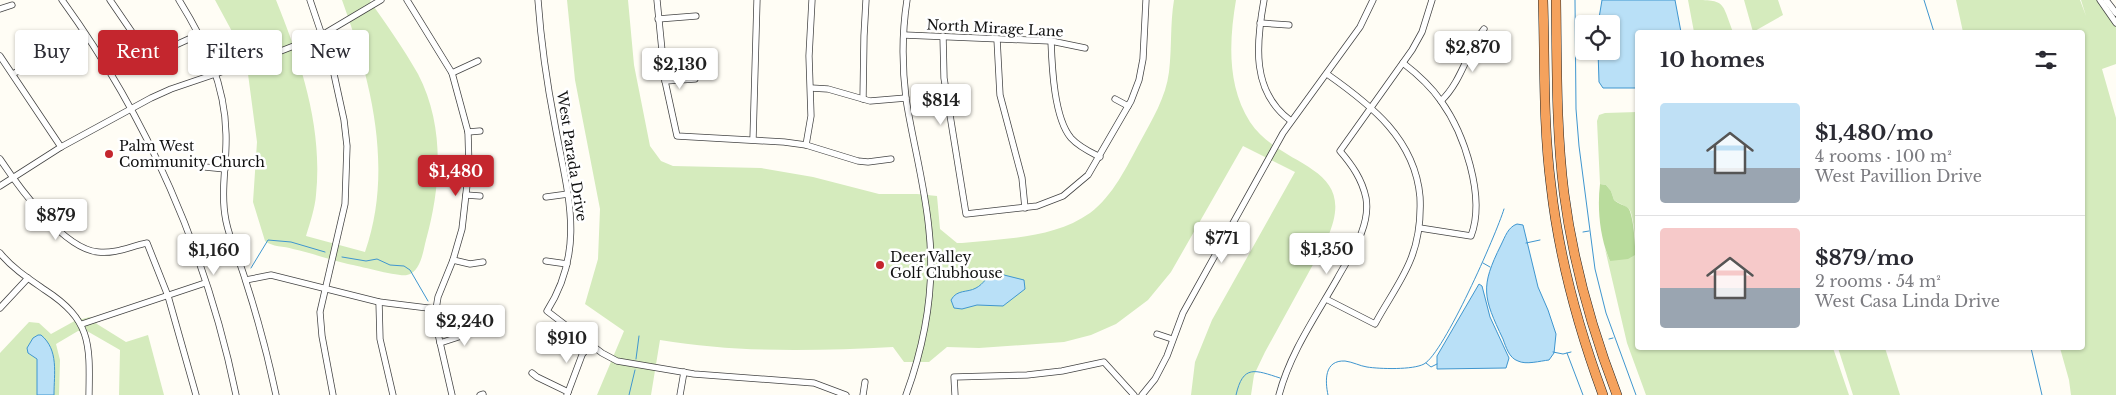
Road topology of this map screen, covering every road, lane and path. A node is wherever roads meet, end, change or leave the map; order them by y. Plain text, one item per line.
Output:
1 (62, 0) edge
2 (110, 0) edge
3 (179, 0) edge
4 (310, 0) edge
5 (381, 0) edge
6 (407, 0) edge
7 (538, 0) edge
8 (657, 0) edge
9 (757, 0) edge
10 (812, 0) edge
11 (866, 0) edge
12 (907, 0) edge
13 (1146, 0) edge
14 (1264, 0) edge
15 (1372, 0) edge
16 (1432, 0) edge
17 (1543, 0) edge
18 (1556, 0) edge
19 (2100, 0) edge
20 (2106, 0) edge
21 (12, 5) dead end
22 (0, 9) edge
23 (2116, 13) edge
24 (696, 16) dead end
25 (658, 19) junction
26 (1260, 23) junction
27 (2116, 23) edge
28 (1289, 25) dead end
29 (1484, 29) dead end
30 (198, 30) edge
31 (320, 30) edge
32 (330, 30) edge
33 (904, 36) junction
34 (942, 36) junction
35 (188, 39) edge
36 (997, 39) junction
37 (1051, 41) junction
38 (1085, 48) dead end
39 (0, 56) edge
40 (478, 61) dead end
41 (1403, 64) junction
42 (452, 73) junction
43 (13, 74) joint
44 (1327, 74) junction
45 (213, 75) edge
46 (216, 75) edge
47 (334, 75) edge
48 (694, 79) dead end
49 (665, 80) junction
50 (811, 88) junction
51 (863, 98) junction
52 (906, 98) junction
53 (1115, 99) dead end
54 (1441, 101) junction
55 (1128, 106) junction
56 (1372, 108) junction
57 (132, 109) junction
58 (1291, 121) junction
59 (480, 131) dead end
60 (468, 132) junction
61 (753, 139) junction
62 (806, 145) junction
63 (61, 148) junction
64 (1100, 157) junction
65 (0, 158) edge
66 (891, 159) dead end
67 (206, 167) dead end
68 (225, 169) junction
69 (12, 177) junction
70 (0, 186) edge
71 (568, 194) junction
72 (466, 195) junction
73 (480, 196) dead end
74 (546, 197) dead end
75 (1024, 208) junction
76 (1420, 228) junction
77 (0, 253) edge
78 (453, 260) junction
79 (546, 261) dead end
80 (483, 262) dead end
81 (567, 264) junction
82 (28, 278) junction
83 (246, 280) junction
84 (205, 283) junction
85 (325, 289) junction
86 (168, 296) junction
87 (1326, 299) junction
88 (379, 302) junction
89 (0, 308) edge
90 (436, 309) junction
91 (82, 324) junction
92 (483, 329) dead end
93 (1157, 334) dead end
94 (1172, 339) junction
95 (440, 343) junction
96 (590, 344) junction
97 (684, 372) junction
98 (532, 373) dead end
99 (865, 382) dead end
100 (567, 394) edge
101 (89, 395) edge
102 (196, 395) edge
103 (236, 395) edge
104 (276, 395) edge
105 (333, 395) edge
106 (392, 395) edge
107 (452, 395) edge
108 (680, 395) edge
109 (846, 395) edge
110 (864, 395) edge
111 (906, 395) edge
112 (955, 395) edge
113 (1134, 395) edge
114 (1142, 395) edge
115 (1279, 395) edge
116 (1603, 395) edge
117 (1617, 395) edge

1 - 57 street
2 - 35 street
3 - 30 street
4 - 31 street
5 - 32 street
6 - 42 street
7 - 71 street, West Parada Drive
8 - 25 street
9 - 61 street
10 - 50 street
11 - 51 street
12 - 33 street
13 - 55 street
14 - 26 street
15 - 44 street
16 - 41 street
17 - 116 highway
18 - 117 highway
19 - 27 street
20 - 23 street
21 - 22 street
24 - 25 street
25 - 49 street
26 - 28 street
26 - 58 street
29 - 54 street
33 - 34 street, North Mirage Lane
33 - 52 street
34 - 36 street, North Mirage Lane
34 - 75 street
36 - 37 street, North Mirage Lane
36 - 75 street
37 - 38 street, North Mirage Lane
37 - 64 street
39 - 43 street
40 - 42 street
41 - 54 street
41 - 56 street
42 - 60 street
43 - 63 street
44 - 56 street
44 - 58 street
45 - 57 street
46 - 68 street
47 - 85 street
48 - 49 street
49 - 61 street
50 - 51 street
50 - 62 street
51 - 52 street
52 - 111 street
53 - 55 street
54 - 76 street
55 - 64 street
56 - 76 street
56 - 87 street
57 - 63 street
57 - 84 street
58 - 94 street
59 - 60 street
60 - 72 street
61 - 62 street
62 - 66 street
63 - 69 street
64 - 75 street
65 - 69 street
67 - 68 street
68 - 83 street
69 - 70 street
69 - 86 street
71 - 74 street
71 - 81 street, West Parada Drive
72 - 73 street
72 - 78 street
76 - 87 street
77 - 82 street
78 - 80 street
78 - 90 street
79 - 81 street
81 - 96 street, West Parada Drive
82 - 89 street
82 - 91 street
83 - 85 street
83 - 104 street
84 - 86 street
84 - 103 street
85 - 88 street
85 - 105 street
86 - 91 street
86 - 102 street
87 - 115 street
88 - 90 street
88 - 106 street
90 - 95 street
91 - 101 street
92 - 95 street
93 - 94 street
94 - 114 street
95 - 107 street
96 - 97 street
96 - 100 street
97 - 108 street
97 - 109 street
98 - 100 street
99 - 110 street
112 - 113 street

